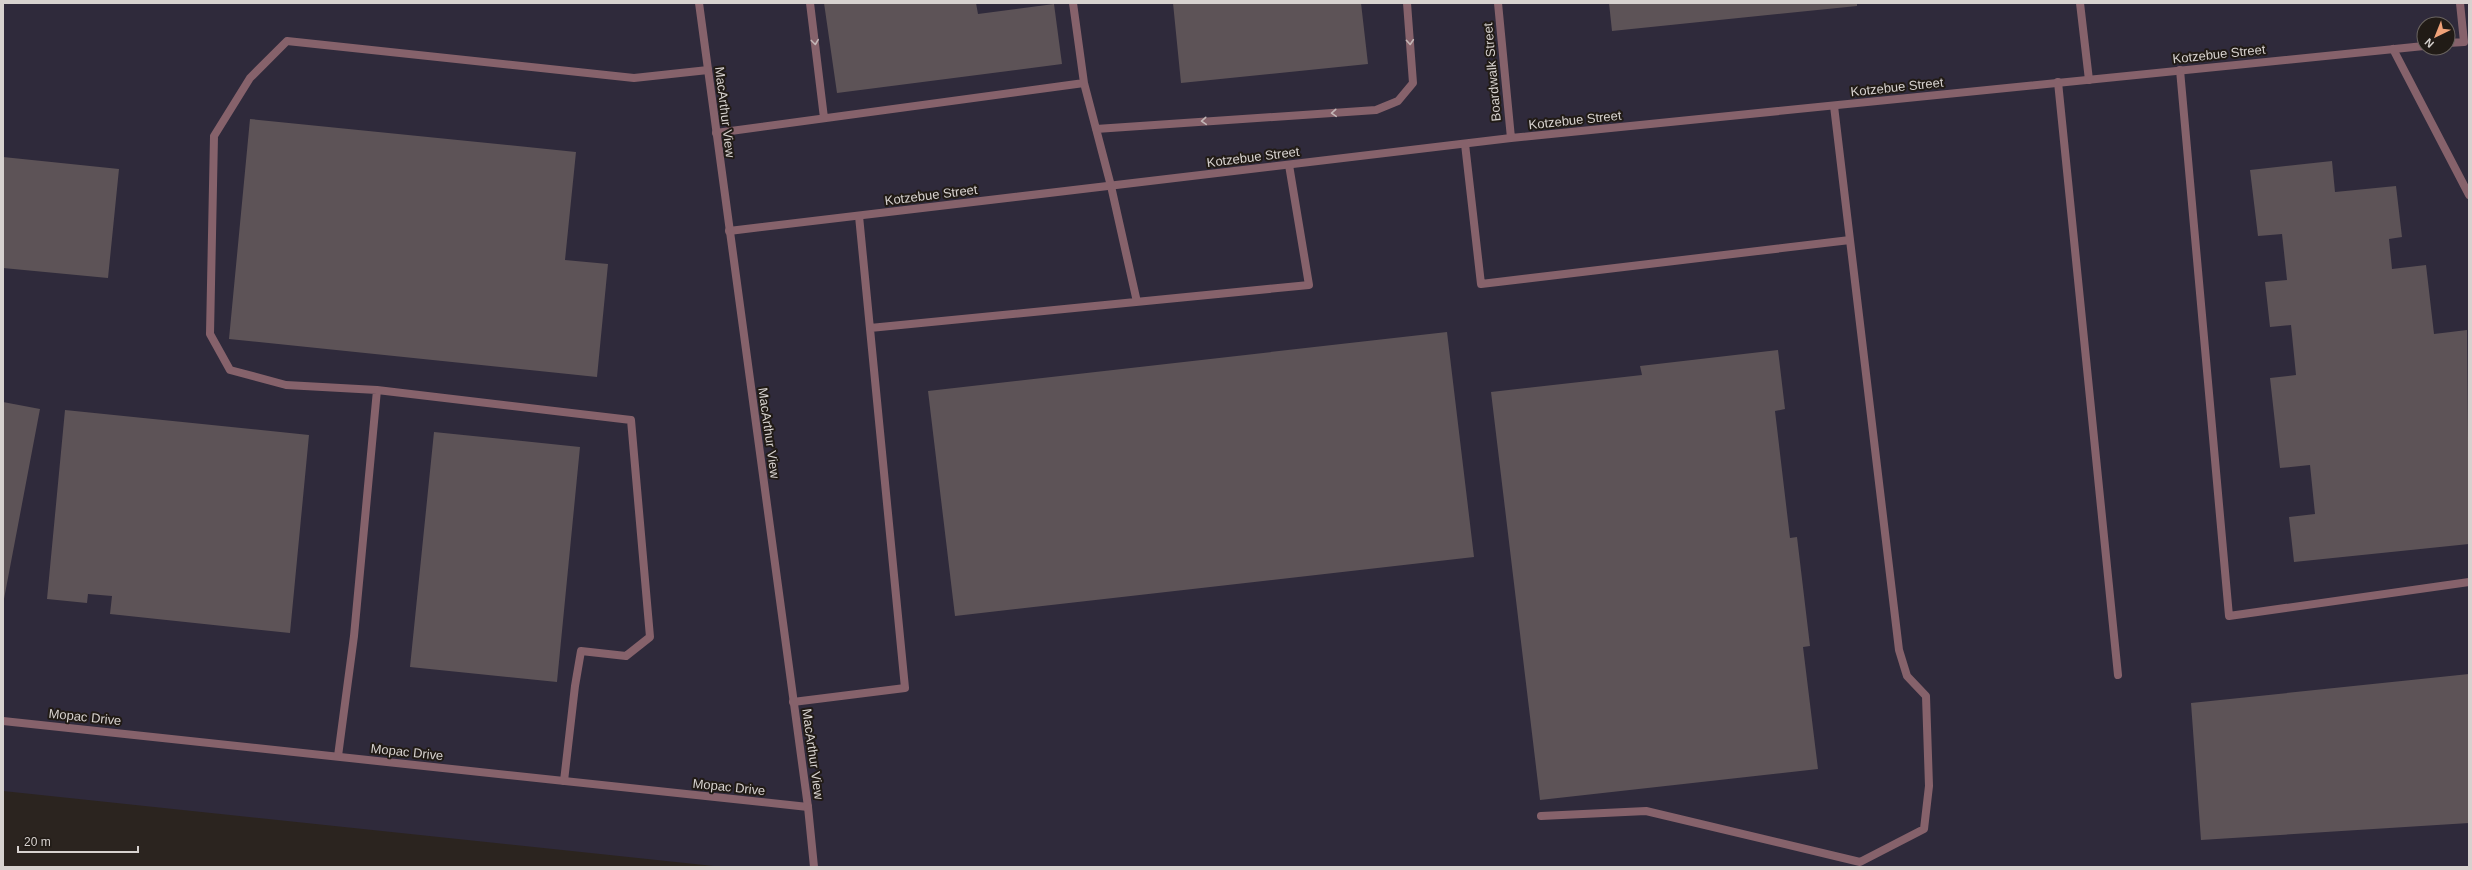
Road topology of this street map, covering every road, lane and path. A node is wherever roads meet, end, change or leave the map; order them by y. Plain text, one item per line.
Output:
1 (699, 3) edge
2 (810, 3) edge
3 (1073, 3) edge
4 (1407, 3) edge
5 (1498, 3) edge
6 (2080, 3) edge
7 (2460, 3) edge
8 (2456, 44) edge
9 (2466, 45) edge
10 (2416, 47) edge
11 (2393, 49) junction
12 (708, 70) junction
13 (2180, 70) junction
14 (2089, 80) junction
15 (2058, 82) junction
16 (1084, 83) junction
17 (1834, 106) junction
18 (824, 118) junction
19 (1096, 129) junction
20 (716, 133) junction
21 (1511, 138) junction
22 (1465, 144) junction
23 (1289, 165) junction
24 (1111, 186) junction
25 (2469, 195) edge
26 (859, 216) junction
27 (729, 232) junction
28 (1850, 240) junction
29 (1137, 302) junction
30 (870, 328) junction
31 (377, 390) junction
32 (2469, 582) edge
33 (2118, 675) dead end
34 (793, 702) junction
35 (3, 720) edge
36 (338, 756) junction
37 (564, 781) junction
38 (808, 807) junction
39 (1541, 816) dead end
40 (814, 867) edge

1 - 12 street, MacArthur View
2 -> 18 street
3 - 16 street
4 -> 19 street
5 - 21 street, Boardwalk Street
6 - 14 street
7 - 9 street
8 - 9 street
10 - 11 street, Kotzebue Street
11 - 13 street, Kotzebue Street
11 - 25 street
12 - 20 street, MacArthur View
12 - 31 street
13 - 14 street, Kotzebue Street
13 - 32 street
14 - 15 street, Kotzebue Street
15 - 17 street, Kotzebue Street
15 - 33 street
16 - 18 street
16 - 19 street
17 - 21 street, Kotzebue Street
17 - 28 street
18 - 20 street
19 - 24 street
20 - 27 street, MacArthur View
21 - 22 street, Kotzebue Street
22 - 23 street, Kotzebue Street
22 - 28 street
23 - 24 street, Kotzebue Street
23 - 29 street
24 - 26 street, Kotzebue Street
24 - 29 street
26 - 27 street, Kotzebue Street
26 - 30 street
27 - 34 street, MacArthur View
28 - 39 street
29 - 30 street
30 - 34 street
31 - 36 street
31 - 37 street
34 - 38 street, MacArthur View
35 - 36 street, Mopac Drive
36 - 37 street, Mopac Drive
37 - 38 street, Mopac Drive
38 - 40 street, MacArthur View

